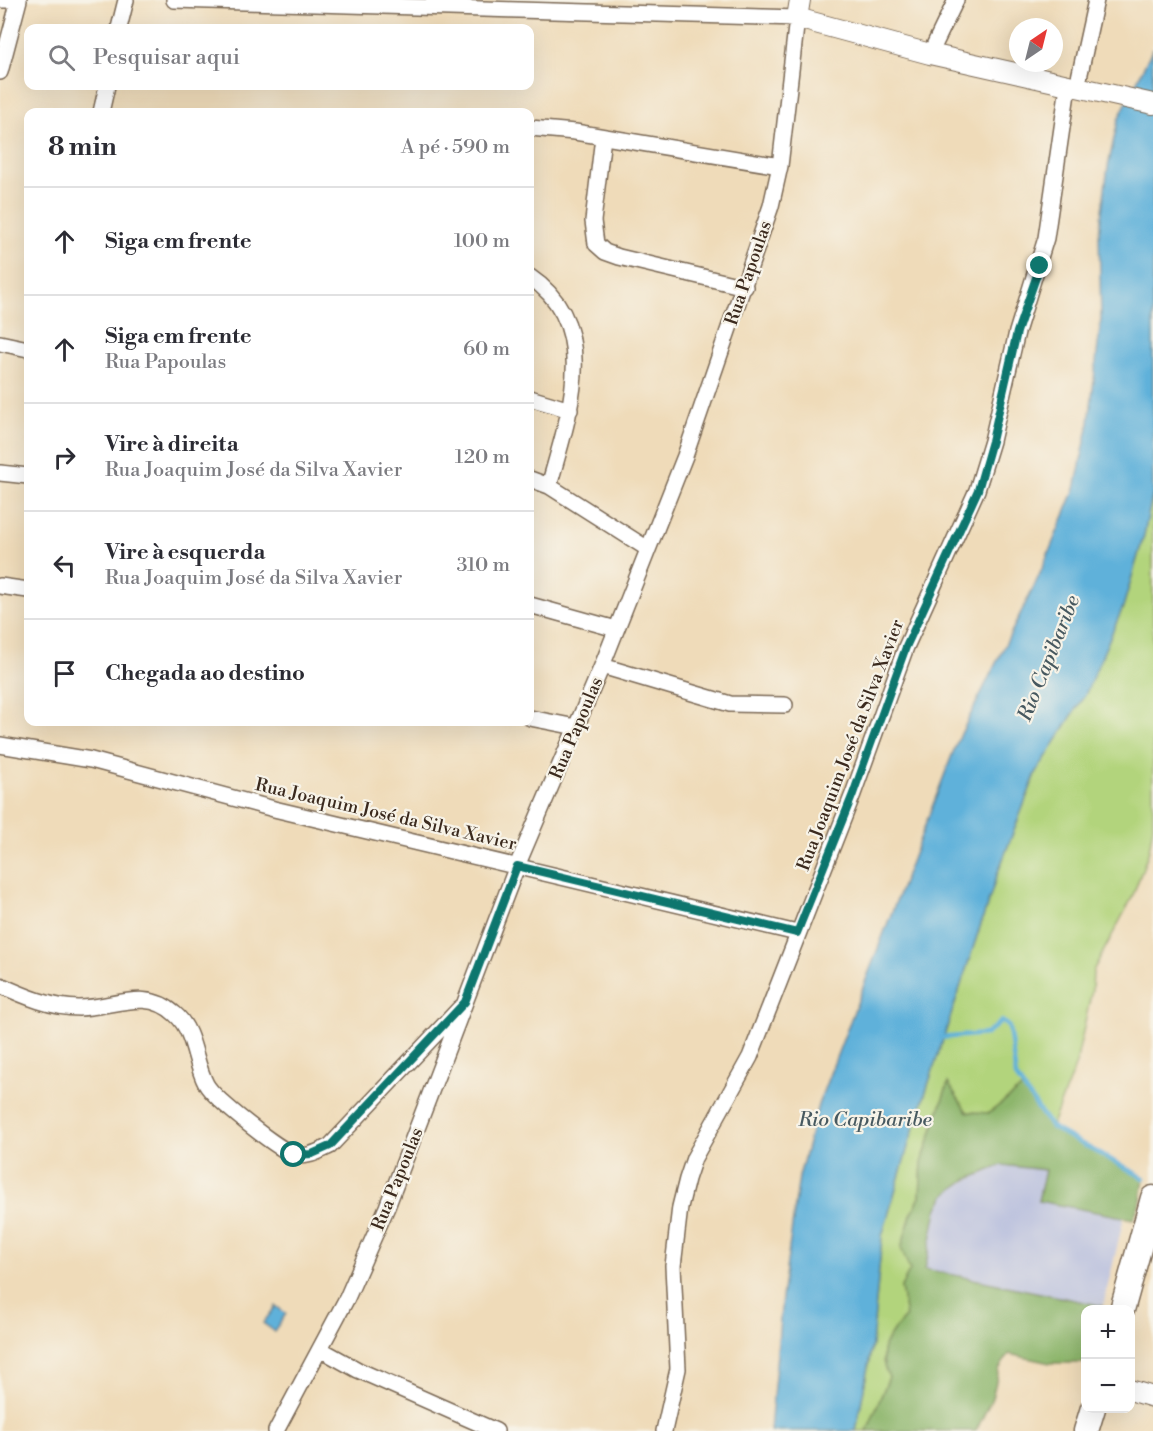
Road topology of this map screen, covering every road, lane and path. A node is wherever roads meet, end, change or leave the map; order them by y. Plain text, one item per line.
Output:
1 (0, 0) edge
2 (10, 0) edge
3 (19, 0) edge
4 (126, 0) edge
5 (174, 0) edge
6 (957, 0) edge
7 (1096, 0) edge
8 (799, 9) edge
9 (120, 24) edge
10 (930, 54) junction
11 (0, 72) edge
12 (1080, 88) junction
13 (106, 90) edge
14 (1153, 104) edge
15 (102, 108) edge
16 (534, 128) edge
17 (603, 136) junction
18 (780, 165) junction
19 (534, 281) edge
20 (745, 287) junction
21 (0, 343) edge
22 (24, 348) edge
23 (534, 399) edge
24 (570, 410) junction
25 (0, 473) edge
26 (24, 476) edge
27 (534, 480) edge
28 (549, 486) junction
29 (648, 549) junction
30 (0, 586) edge
31 (24, 589) edge
32 (534, 606) edge
33 (616, 629) junction
34 (602, 666) junction
35 (785, 705) dead end
36 (534, 719) edge
37 (576, 727) junction
38 (0, 745) edge
39 (517, 866) junction
40 (797, 933) junction
41 (0, 985) edge
42 (465, 1002) junction
43 (1153, 1198) edge
44 (1123, 1305) edge
45 (320, 1349) junction
46 (1135, 1391) edge
47 (1153, 1397) edge
48 (1091, 1413) edge
49 (276, 1431) edge
50 (496, 1431) edge
51 (664, 1431) edge
52 (1086, 1431) edge

1 - 2 street
3 - 11 street
4 - 9 street
5 - 8 street
6 - 10 street
7 - 12 street, Rua Joaquim José da Silva Xavier
8 - 10 street
8 - 18 street, Rua Papoulas
10 - 12 street
12 - 14 street
12 - 40 street, Rua Joaquim José da Silva Xavier
13 - 15 street
16 - 17 street
17 - 18 street
17 - 20 street
18 - 20 street, Rua Papoulas
19 - 24 street
20 - 29 street, Rua Papoulas
21 - 22 street
23 - 24 street
24 - 28 street
25 - 26 street
27 - 28 street
28 - 29 street
29 - 33 street, Rua Papoulas
30 - 31 street
32 - 33 street
33 - 34 street, Rua Papoulas
34 - 35 street
34 - 37 street, Rua Papoulas
36 - 37 street
37 - 39 street, Rua Papoulas
38 - 39 street, Rua Joaquim José da Silva Xavier
39 - 40 street, Rua Joaquim José da Silva Xavier
39 - 42 street, Rua Papoulas
40 - 51 street, Rua Joaquim José da Silva Xavier
41 - 42 street
42 - 45 street, Rua Papoulas
43 - 44 main road
45 - 49 street, Rua Papoulas
45 - 50 street
46 - 47 street
48 - 52 main road

